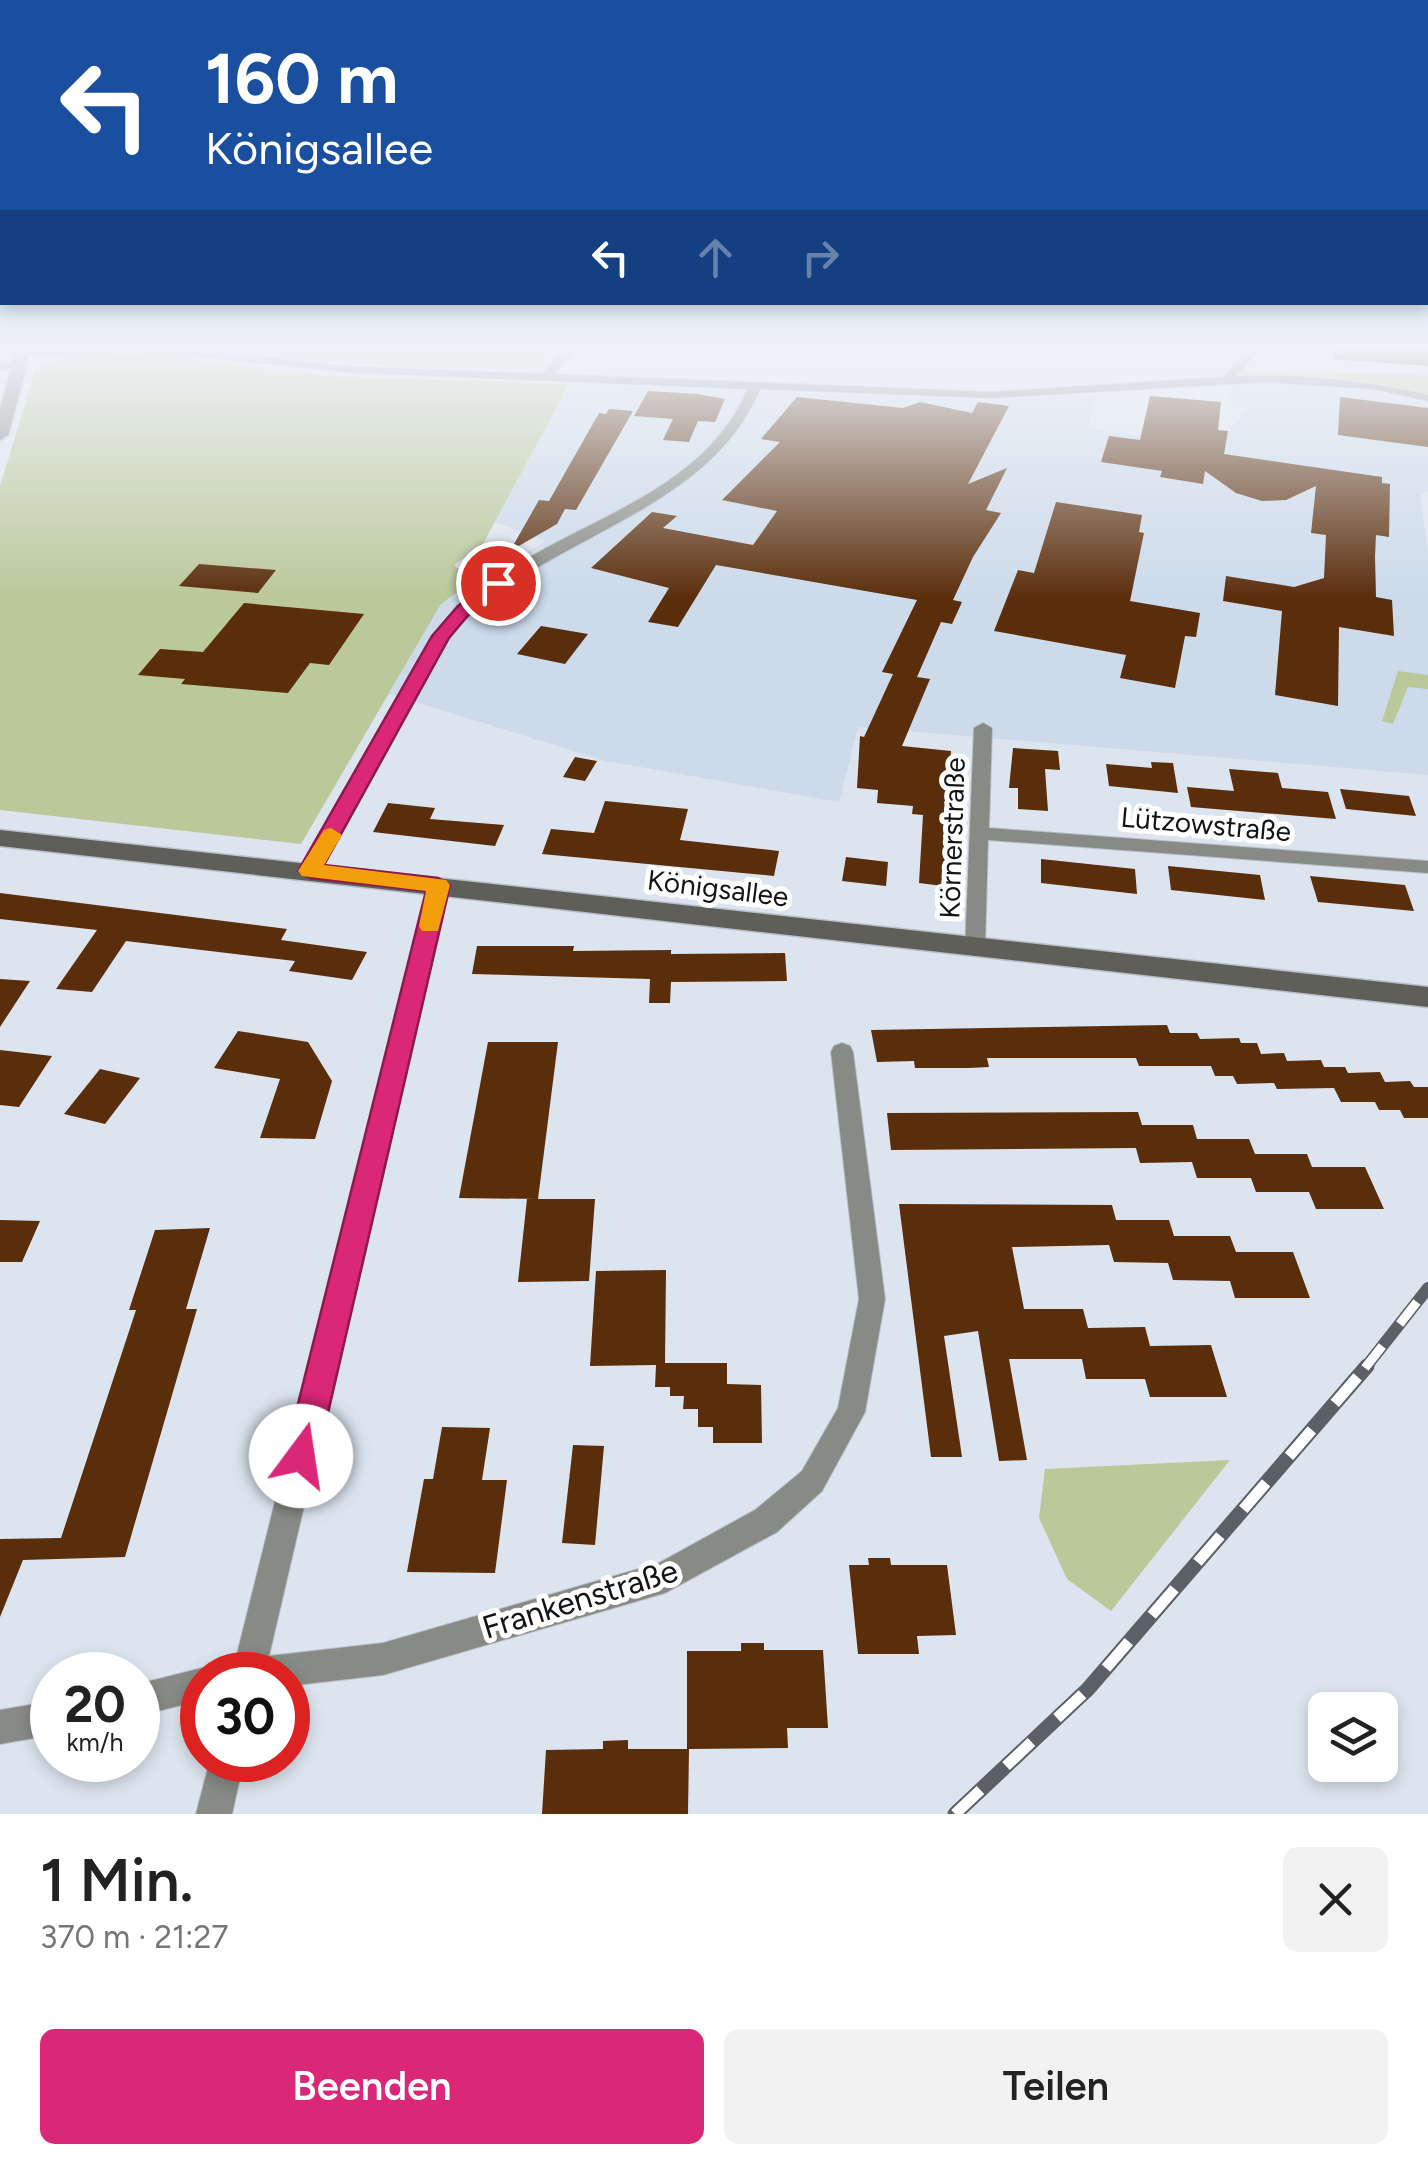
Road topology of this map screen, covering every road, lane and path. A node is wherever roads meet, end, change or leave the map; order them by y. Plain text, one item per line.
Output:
1 (729, 430) edge
2 (983, 728) dead end
3 (978, 833) junction
4 (0, 838) edge
5 (1428, 868) edge
6 (310, 871) junction
7 (438, 885) junction
8 (976, 949) junction
9 (1428, 997) edge
10 (842, 1052) dead end
11 (253, 1652) edge
12 (310, 1668) edge
13 (30, 1722) edge
14 (0, 1727) edge
15 (222, 1782) edge
16 (214, 1814) edge

1 - 6 street
2 - 3 street, Körnerstraße
3 - 5 street, Lützowstraße
3 - 8 street, Körnerstraße
4 - 6 main road, Königsallee
6 - 7 main road, Königsallee
7 - 8 main road, Königsallee
7 - 11 street
8 - 9 main road, Königsallee
10 - 12 street, Frankenstraße
13 - 14 street
15 - 16 street

